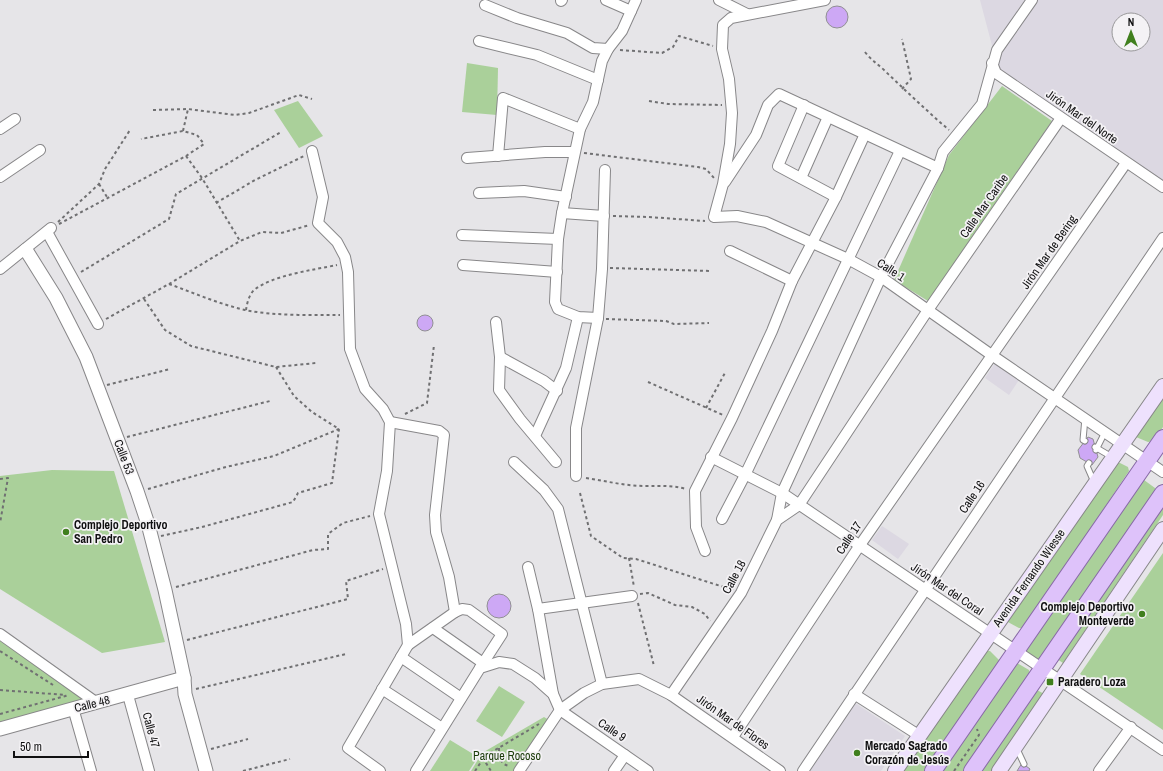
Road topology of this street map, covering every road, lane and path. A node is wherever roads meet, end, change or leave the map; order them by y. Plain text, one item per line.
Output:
1 (606, 0) edge
2 (636, 0) edge
3 (719, 0) edge
4 (825, 0) edge
5 (1032, 0) edge
6 (485, 5) dead end
7 (631, 12) junction
8 (747, 14) junction
9 (902, 39) dead end
10 (478, 41) dead end
11 (608, 49) junction
12 (722, 49) junction
13 (865, 52) dead end
14 (992, 63) junction
15 (598, 80) junction
16 (902, 89) junction
17 (312, 99) dead end
18 (649, 101) dead end
19 (731, 105) junction
20 (804, 106) junction
21 (188, 109) junction
22 (153, 110) dead end
23 (828, 117) junction
24 (1061, 118) junction
25 (15, 119) dead end
26 (0, 129) edge
27 (580, 129) junction
28 (130, 130) dead end
29 (183, 131) junction
30 (281, 132) dead end
31 (865, 134) junction
32 (956, 135) junction
33 (141, 139) dead end
34 (40, 150) dead end
35 (900, 151) junction
36 (312, 152) joint
37 (574, 152) junction
38 (186, 156) junction
39 (498, 156) junction
40 (467, 158) dead end
41 (1126, 163) junction
42 (938, 168) junction
43 (605, 170) dead end
44 (0, 177) edge
45 (202, 178) junction
46 (801, 178) junction
47 (99, 184) junction
48 (724, 184) junction
49 (1163, 188) edge
50 (479, 193) dead end
51 (107, 197) junction
52 (566, 197) junction
53 (836, 198) junction
54 (216, 203) junction
55 (562, 213) junction
56 (604, 216) junction
57 (714, 217) junction
58 (318, 223) junction
59 (49, 230) junction
60 (462, 235) dead end
61 (1163, 238) edge
62 (558, 239) junction
63 (240, 241) junction
64 (813, 243) junction
65 (26, 250) junction
66 (730, 251) dead end
67 (848, 259) junction
68 (340, 264) dead end
69 (463, 265) dead end
70 (0, 268) edge
71 (602, 269) junction
72 (711, 271) dead end
73 (557, 272) junction
74 (73, 276) junction
75 (881, 277) junction
76 (792, 281) junction
77 (169, 284) junction
78 (144, 299) junction
79 (246, 310) junction
80 (928, 310) junction
81 (350, 315) junction
82 (578, 317) junction
83 (598, 318) junction
84 (496, 322) dead end
85 (709, 323) dead end
86 (98, 324) joint
87 (434, 345) dead end
88 (993, 356) junction
89 (500, 357) junction
90 (316, 363) dead end
91 (276, 367) junction
92 (170, 369) dead end
93 (726, 371) dead end
94 (648, 382) dead end
95 (1163, 386) edge
96 (98, 389) junction
97 (557, 391) junction
98 (1055, 399) junction
99 (270, 401) dead end
100 (706, 408) junction
101 (732, 418) junction
102 (1084, 418) junction
103 (390, 422) junction
104 (340, 429) junction
105 (1105, 432) junction
106 (139, 434) dead end
107 (535, 436) junction
108 (1163, 438) edge
109 (1085, 441) dead end
110 (1123, 444) junction
111 (711, 457) junction
112 (1113, 457) junction
113 (1146, 460) junction
114 (514, 462) dead end
115 (556, 462) dead end
116 (1089, 463) dead end
117 (1163, 472) edge
118 (745, 475) junction
119 (576, 476) joint
120 (0, 479) edge
121 (1095, 483) junction
122 (137, 491) junction
123 (695, 491) junction
124 (580, 493) dead end
125 (782, 493) junction
126 (1163, 493) edge
127 (799, 505) junction
128 (378, 514) junction
129 (722, 519) dead end
130 (778, 520) junction
131 (0, 523) edge
132 (1163, 529) edge
133 (151, 538) junction
134 (860, 545) junction
135 (705, 551) dead end
136 (629, 558) junction
137 (390, 567) junction
138 (528, 567) dead end
139 (165, 590) junction
140 (925, 590) junction
141 (741, 593) junction
142 (635, 595) junction
143 (581, 602) junction
144 (538, 609) junction
145 (455, 612) junction
146 (433, 628) junction
147 (717, 629) junction
148 (0, 634) edge
149 (990, 634) junction
150 (175, 643) junction
151 (408, 645) junction
152 (0, 651) edge
153 (1016, 651) junction
154 (346, 654) dead end
155 (401, 657) junction
156 (482, 666) junction
157 (654, 666) dead end
158 (1042, 668) junction
159 (184, 678) junction
160 (1060, 680) junction
161 (602, 684) junction
162 (57, 687) dead end
163 (382, 689) junction
164 (0, 690) edge
165 (192, 690) junction
166 (63, 691) dead end
167 (553, 694) junction
168 (854, 694) junction
169 (69, 695) junction
170 (128, 695) junction
171 (671, 695) junction
172 (461, 698) junction
173 (97, 703) junction
174 (73, 708) junction
175 (560, 710) junction
176 (0, 714) edge
177 (539, 727) dead end
178 (1131, 727) junction
179 (442, 728) junction
180 (977, 728) dead end
181 (0, 729) edge
182 (920, 736) junction
183 (733, 737) junction
184 (248, 739) dead end
185 (1016, 746) junction
186 (499, 748) junction
187 (208, 750) junction
188 (1163, 750) edge
189 (625, 755) junction
190 (485, 756) junction
191 (290, 759) dead end
192 (1024, 764) dead end
193 (476, 770) edge
194 (90, 771) edge
195 (150, 771) edge
196 (206, 771) edge
197 (214, 771) edge
198 (243, 771) edge
199 (380, 771) edge
200 (416, 771) edge
201 (491, 771) edge
202 (511, 771) edge
203 (519, 771) edge
204 (614, 771) edge
205 (648, 771) edge
206 (780, 771) edge
207 (803, 771) edge
208 (895, 771) edge
209 (933, 771) edge
210 (954, 771) edge
211 (972, 771) edge
212 (999, 771) edge
213 (1099, 771) edge

1 - 7 street
2 - 7 street
3 - 8 street
4 - 8 street
5 - 14 street
6 - 11 street
7 - 11 street
8 - 12 street
9 - 16 path
10 - 15 street
11 - 12 path
11 - 15 street
12 - 19 street
13 - 16 path
14 - 24 street, Jirón Mar del Norte
14 - 32 street
15 - 27 street
16 - 32 path
17 - 21 path
18 - 19 path
19 - 48 street
20 - 23 street
20 - 46 street
20 - 48 street
21 - 22 path
21 - 29 path
23 - 31 street
23 - 46 street
24 - 41 street, Jirón Mar del Norte
24 - 80 street, Calle Mar Caribe
25 - 26 street
27 - 37 street
27 - 39 street
28 - 47 path
29 - 33 path
29 - 38 path
30 - 45 path
31 - 35 street
31 - 53 street
32 - 42 street
34 - 44 street
35 - 42 street
35 - 67 street
36 - 54 path
36 - 58 street
37 - 39 street
37 - 48 path
37 - 52 street
38 - 45 path
38 - 51 path
39 - 40 street
41 - 49 street, Jirón Mar del Norte
41 - 88 street, Jirón Mar de Bering
42 - 75 street
43 - 56 street
45 - 54 path
45 - 74 path
46 - 53 street
47 - 51 path
47 - 59 path
48 - 57 street
50 - 52 street
51 - 59 path
52 - 55 street
53 - 64 street
54 - 63 path
55 - 56 street
55 - 62 street
56 - 57 path
56 - 71 street
57 - 64 street, Calle 1
58 - 63 path
58 - 81 street
59 - 65 street
59 - 74 street
60 - 62 street
61 - 98 street, Calle 16
62 - 73 street
63 - 77 path
64 - 67 street, Calle 1
64 - 76 street
65 - 70 street
65 - 96 street, Calle 53
66 - 76 street
67 - 75 street, Calle 1
67 - 118 street
68 - 79 path
69 - 73 street
71 - 72 path
71 - 83 street
73 - 82 street
74 - 86 street
75 - 80 street, Calle 1
75 - 125 street
76 - 101 street
77 - 78 path
77 - 79 path
78 - 86 path
78 - 91 path
79 - 81 path
80 - 88 street, Calle 1
80 - 127 street, Calle 18
81 - 103 street
82 - 83 street
82 - 97 street
83 - 85 path
83 - 119 street
84 - 89 street
87 - 103 path
88 - 98 street, Calle 1
88 - 134 street, Calle 17
89 - 97 street
89 - 107 street
90 - 91 path
91 - 104 path
92 - 96 path
93 - 100 path
94 - 100 path
95 - 110 main road, Avenida Fernando Wiesse
96 - 122 street, Calle 53
97 - 107 street
98 - 102 street, Calle 1
98 - 140 street, Calle 16
99 - 106 path
100 - 101 path
101 - 111 street
102 - 105 street, Calle 1
102 - 109 lane
103 - 128 street
103 - 145 street
104 - 122 path
104 - 133 path
105 - 110 street, Calle 1
105 - 112 lane
107 - 115 street
108 - 113 main road
110 - 112 main road, Avenida Fernando Wiesse
110 - 113 street, Calle 1
111 - 118 street, Jirón Mar del Coral
111 - 123 street
112 - 121 main road, Avenida Fernando Wiesse
113 - 117 street, Calle 1
113 - 153 main road
114 - 143 street
116 - 121 lane
118 - 125 street, Jirón Mar del Coral
118 - 129 street
119 - 123 path
120 - 131 path
121 - 149 main road, Avenida Fernando Wiesse
122 - 133 street, Calle 53
123 - 135 street
124 - 136 path
125 - 127 street, Jirón Mar del Coral
125 - 130 street
126 - 158 main road
127 - 130 street, Calle 18
127 - 134 street, Jirón Mar del Coral
128 - 137 street
128 - 139 path
130 - 141 street, Calle 18
132 - 160 main road
133 - 139 street, Calle 53
134 - 140 street, Jirón Mar del Coral
134 - 183 street, Calle 17
136 - 141 path
136 - 142 path
137 - 150 path
137 - 151 street
138 - 144 street
139 - 150 street, Calle 53
140 - 149 street, Jirón Mar del Coral
140 - 168 street, Calle 16
141 - 147 street, Calle 18
142 - 143 street
142 - 147 path
142 - 157 path
143 - 144 street
143 - 161 street
144 - 167 street
145 - 146 street
145 - 156 street
146 - 151 street
146 - 156 street
147 - 171 street, Calle 18
148 - 173 street
149 - 153 street, Jirón Mar del Coral
149 - 182 main road, Avenida Fernando Wiesse
150 - 159 street, Calle 53
151 - 155 street
152 - 162 path
153 - 158 street, Jirón Mar del Coral
153 - 209 main road
154 - 165 path
155 - 163 street
155 - 172 street
156 - 167 street
156 - 172 street
158 - 160 street, Jirón Mar del Coral
158 - 211 main road
159 - 165 street, Calle 53
159 - 170 street, Calle 48
159 - 196 street, Calle 53
160 - 178 street, Jirón Mar del Coral
160 - 185 main road
161 - 171 street
161 - 175 street
163 - 179 street
163 - 199 street
164 - 169 path
165 - 187 street, Calle 53
166 - 169 path
167 - 175 street
168 - 182 street
168 - 207 street, Calle 16
169 - 176 path
170 - 173 street, Calle 48
170 - 195 street, Calle 47
171 - 183 street, Jirón Mar de Flores
172 - 179 street
173 - 174 street, Calle 48
174 - 181 street, Calle 48
174 - 194 street
175 - 189 street, Calle 9
175 - 203 street
177 - 186 path
178 - 188 street, Jirón Mar del Coral
178 - 213 street
179 - 200 street
180 - 210 path
182 - 208 main road, Avenida Fernando Wiesse
183 - 206 street, Jirón Mar de Flores
184 - 187 path
185 - 192 lane
185 - 212 main road
186 - 190 path
186 - 202 path
187 - 197 street, Calle 53
189 - 204 street
189 - 205 street, Calle 9
190 - 193 path
190 - 201 path
191 - 198 path

